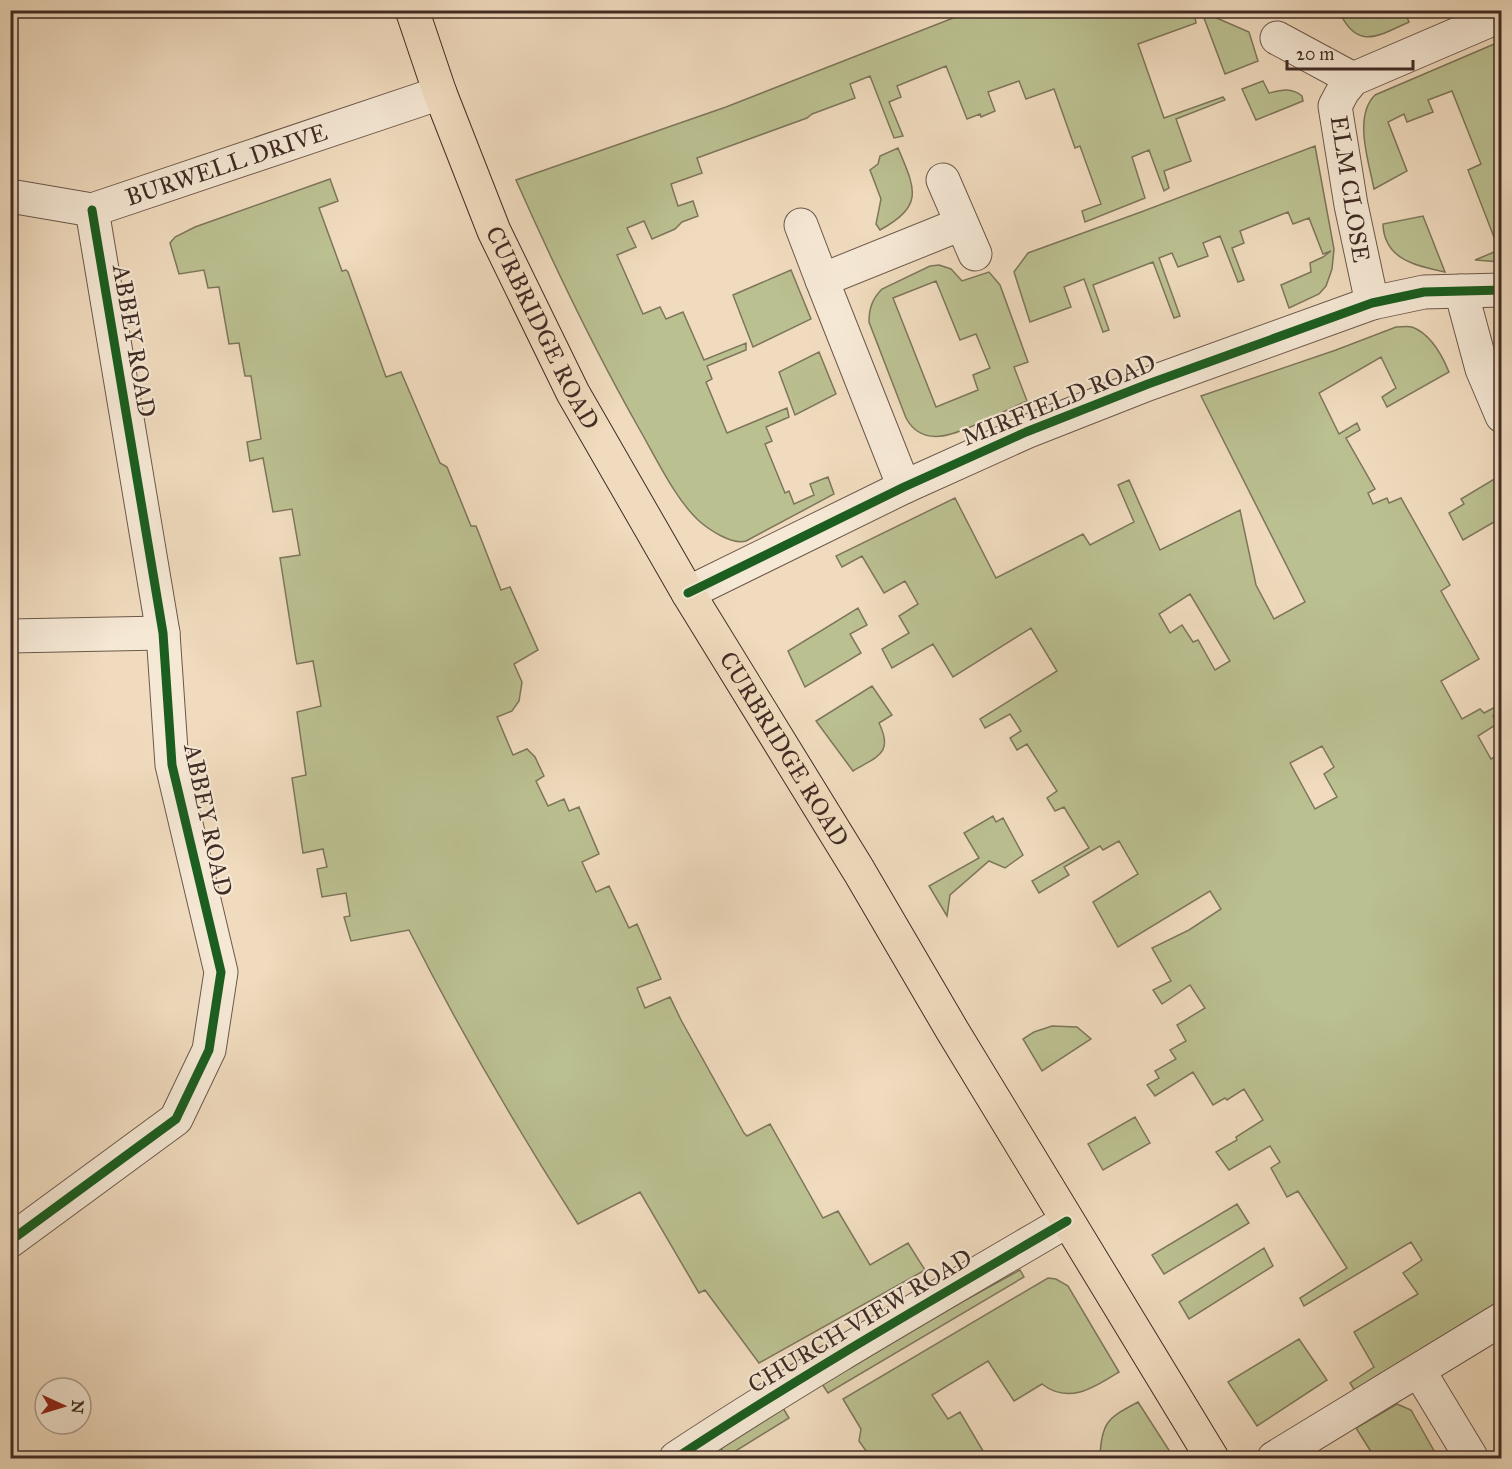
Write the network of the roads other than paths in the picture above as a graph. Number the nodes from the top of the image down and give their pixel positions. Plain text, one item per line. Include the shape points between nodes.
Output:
1 (412, 10) edge
2 (1502, 15) edge
3 (1277, 38) dead end
4 (1353, 79) junction
5 (440, 93) junction
6 (943, 180) dead end
7 (10, 196) edge
8 (92, 210) junction
9 (961, 224) junction
10 (801, 225) dead end
11 (975, 255) dead end
12 (822, 280) junction
13 (1502, 290) edge
14 (1461, 291) junction
15 (1372, 303) junction
16 (1502, 416) edge
17 (904, 487) junction
18 (688, 593) junction
19 (163, 633) junction
20 (10, 636) edge
21 (1067, 1221) junction
22 (10, 1242) edge
23 (1502, 1319) edge
24 (1419, 1371) junction
25 (1471, 1457) dead end
26 (676, 1458) edge
27 (1212, 1458) edge
28 (1274, 1458) edge

1 - 5 main road, CURBRIDGE ROAD
2 - 4 street, ELM CLOSE
3 - 4 street, ELM CLOSE
4 - 15 street, ELM CLOSE via 1335,106
5 - 8 street, BURWELL DRIVE
5 - 18 main road, CURBRIDGE ROAD via 494,231 573,393
6 - 9 street
7 - 8 street, BURWELL DRIVE
8 - 19 street, ABBEY ROAD
9 - 11 street
9 - 12 street
10 - 12 street
12 - 17 street
13 - 14 street, MIRFIELD ROAD
14 - 15 street, MIRFIELD ROAD via 1424,292
14 - 16 street via 1482,369
15 - 17 street, MIRFIELD ROAD via 1046,424
17 - 18 street, MIRFIELD ROAD
18 - 21 main road, CURBRIDGE ROAD
19 - 20 street
19 - 22 street, ABBEY ROAD via 172,765 221,972 209,1050 176,1119
21 - 26 street, CHURCH VIEW ROAD via 787,1387
21 - 27 main road, CURBRIDGE ROAD
23 - 24 street
24 - 25 street
24 - 28 street

